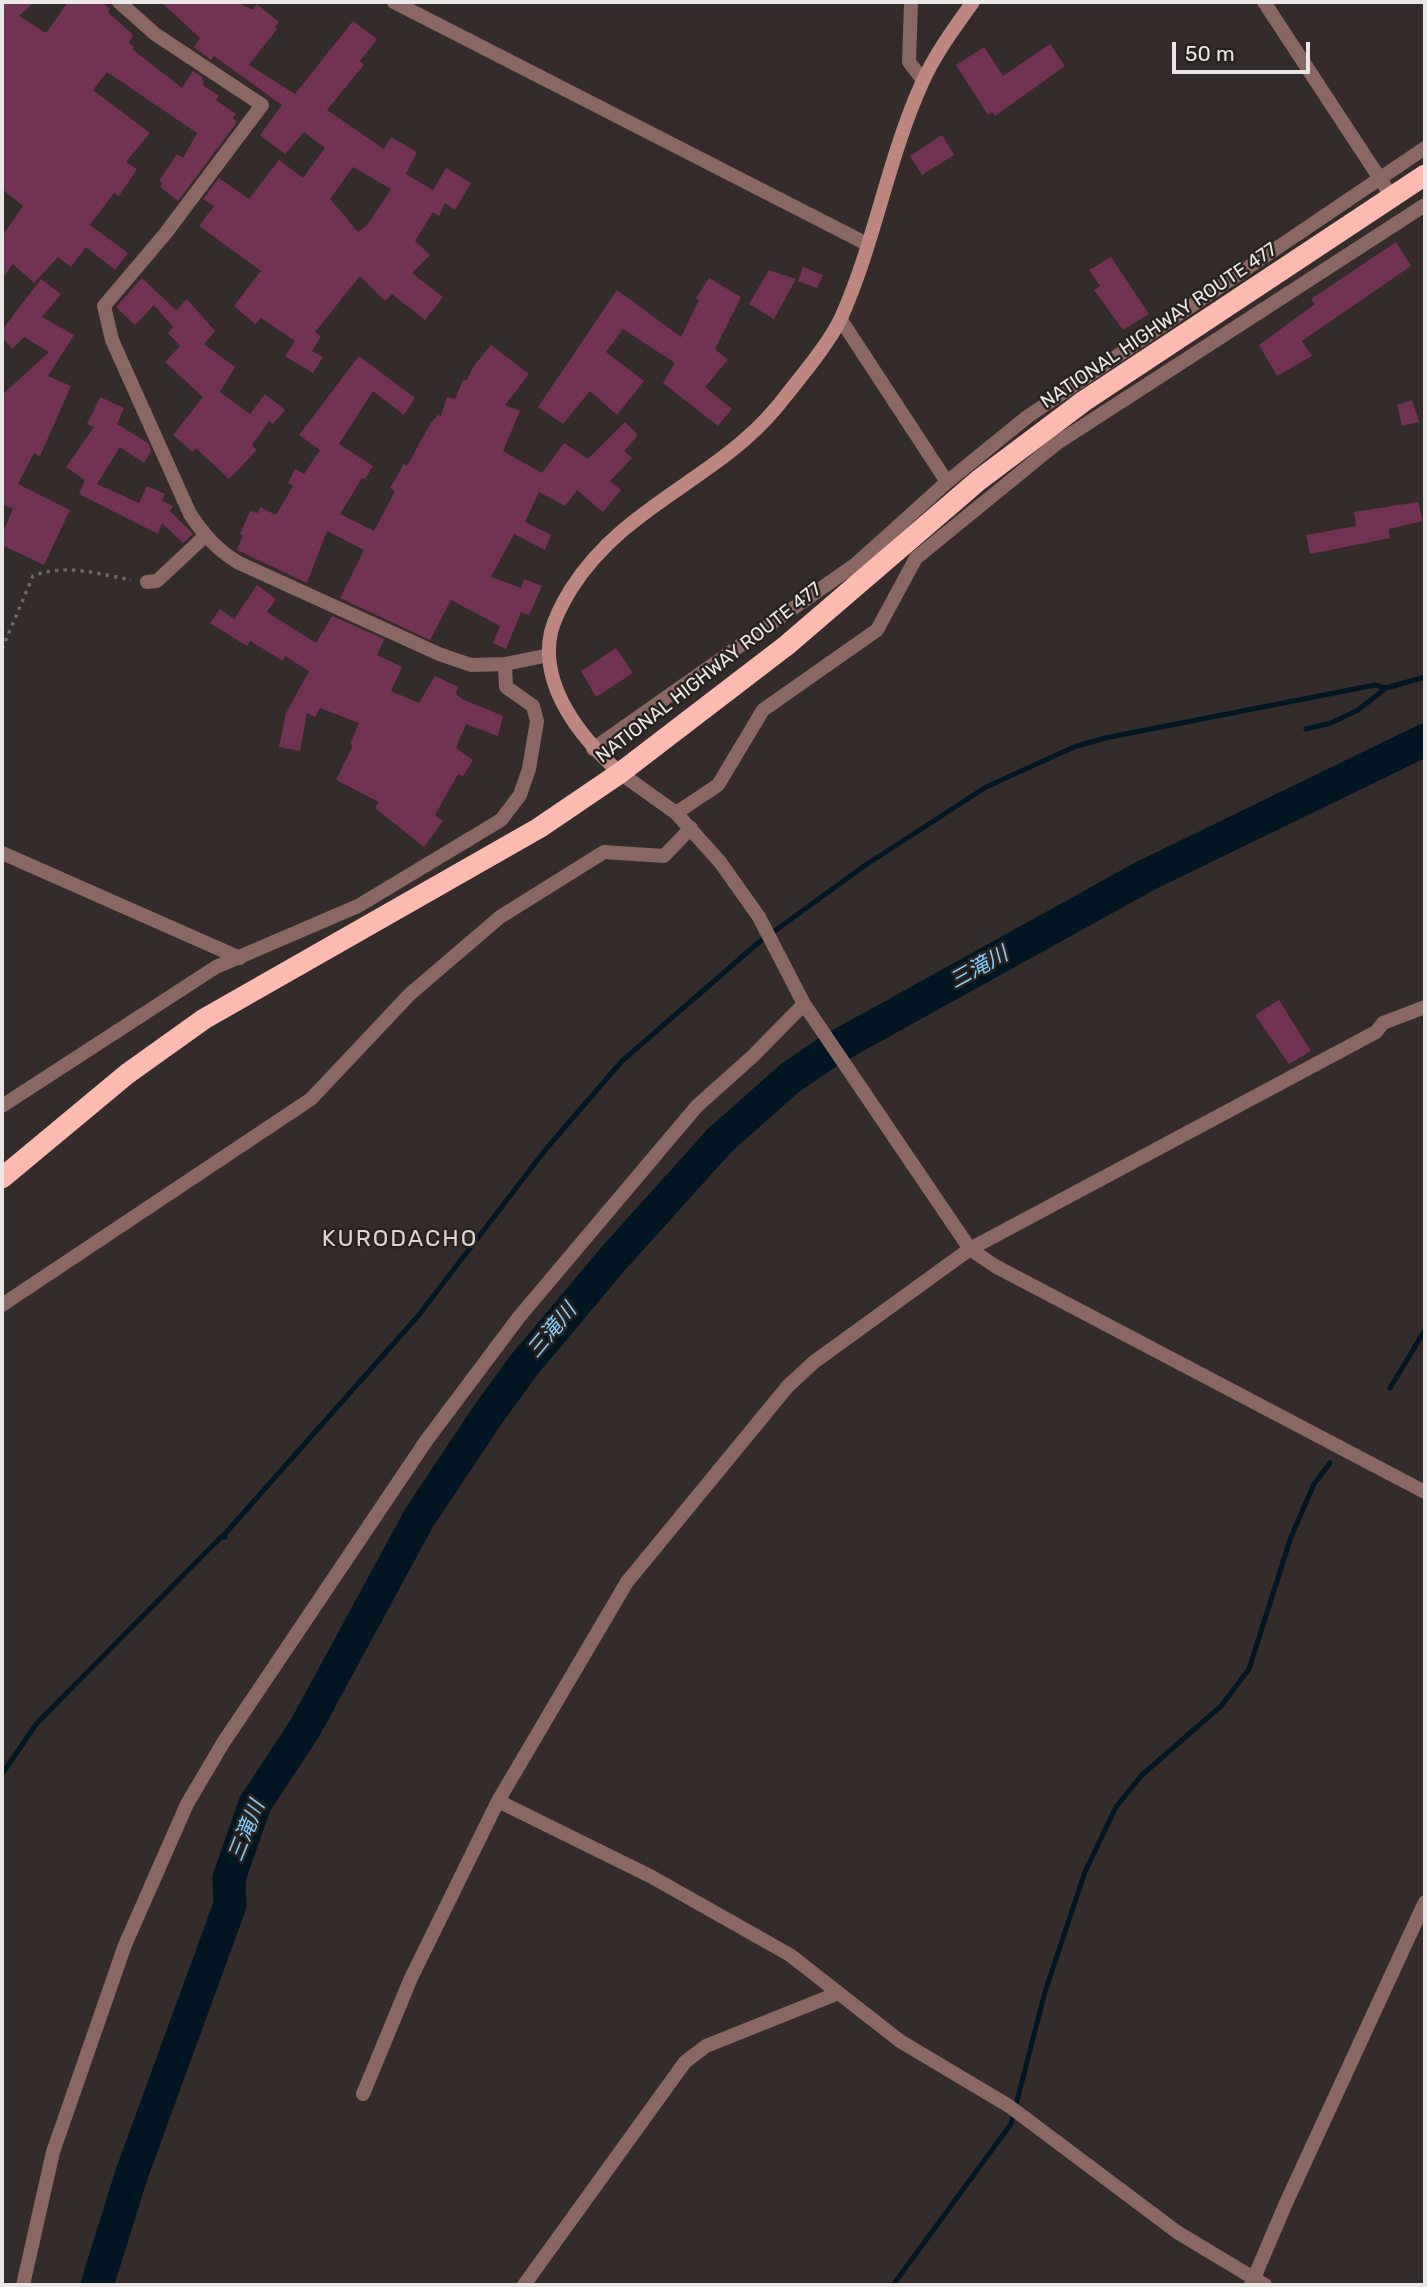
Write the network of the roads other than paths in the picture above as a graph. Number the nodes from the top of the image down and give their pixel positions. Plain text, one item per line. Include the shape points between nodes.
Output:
1 (119, 2) edge
2 (394, 2) edge
3 (911, 2) edge
4 (973, 2) edge
5 (1264, 2) edge
6 (923, 80) junction
7 (1425, 148) edge
8 (1425, 175) edge
9 (1380, 177) junction
10 (1392, 197) junction
11 (1425, 205) edge
12 (867, 244) junction
13 (841, 320) junction
14 (947, 482) junction
15 (205, 536) junction
16 (147, 582) road end
17 (549, 655) junction
18 (505, 664) junction
19 (593, 749) junction
20 (620, 773) junction
21 (676, 813) junction
22 (691, 828) junction
23 (2, 853) edge
24 (240, 958) junction
25 (806, 1006) junction
26 (1425, 1007) edge
27 (2, 1106) edge
28 (2, 1178) edge
29 (970, 1249) junction
30 (2, 1305) edge
31 (1425, 1492) edge
32 (498, 1801) junction
33 (1425, 1902) edge
34 (836, 1994) junction
35 (363, 2094) dead end
36 (1257, 2283) edge
37 (23, 2285) edge
38 (524, 2285) edge

1 - 15 street via 155,34 262,105 104,306 112,341 190,514
2 - 12 street
3 - 6 street via 909,62
4 - 6 street
5 - 9 street
6 - 12 street
7 - 9 street
8 - 10 highway, NATIONAL HIGHWAY ROUTE 477
9 - 10 street
9 - 14 street via 1027,417
10 - 20 highway, NATIONAL HIGHWAY ROUTE 477 via 1084,401 979,480 787,645
11 - 21 street via 1057,443 916,558 877,630 763,710 718,785
12 - 13 street
13 - 14 street
13 - 17 street via 774,410 736,446 607,542 585,567 562,604
14 - 19 street via 856,564
15 - 16 street via 157,581
15 - 18 street via 239,563 439,654 471,665
17 - 18 street
17 - 19 street via 564,706
18 - 24 street via 506,687 533,706 537,721 520,795 501,820 358,906
19 - 20 street
20 - 21 street
20 - 28 highway, NATIONAL HIGHWAY ROUTE 477 via 539,828 204,1018
21 - 22 street
22 - 25 street via 759,916
22 - 30 street via 664,856 604,852 500,917 410,993 312,1099
23 - 24 street
24 - 27 street via 216,967
25 - 29 street
25 - 37 street via 697,1106 519,1317 426,1441 223,1743 187,1804 116,1969 53,2152
26 - 29 street via 1383,1023 1376,1032
29 - 31 street
29 - 32 street via 814,1362 788,1386 626,1582
32 - 34 street via 652,1877 781,1950
32 - 35 street via 411,1978
33 - 36 street via 1286,2203
34 - 36 street via 900,2041 1009,2106 1177,2232
34 - 38 street via 706,2046 685,2062

